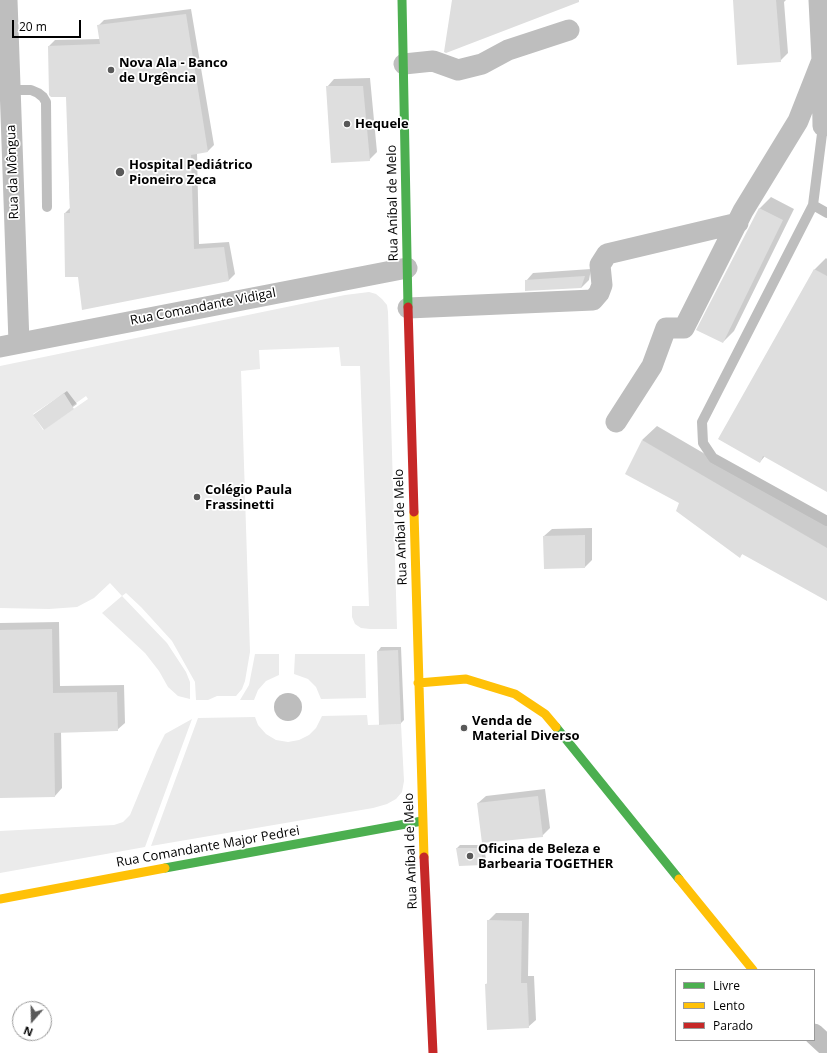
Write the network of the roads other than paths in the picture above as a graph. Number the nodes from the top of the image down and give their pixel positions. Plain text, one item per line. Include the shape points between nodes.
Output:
1 (8, 0) edge
2 (402, 0) edge
3 (822, 10) edge
4 (569, 30) dead end
5 (822, 60) junction
6 (404, 64) junction
7 (5, 90) edge
8 (823, 126) joint
9 (813, 205) junction
10 (47, 207) dead end
11 (827, 213) edge
12 (738, 223) junction
13 (407, 268) junction
14 (408, 308) junction
15 (10, 345) edge
16 (616, 422) dead end
17 (827, 521) edge
18 (418, 683) junction
19 (422, 821) junction
20 (0, 899) edge
21 (752, 969) edge
22 (815, 1035) edge
23 (827, 1046) edge
24 (433, 1053) edge

1 - 7 street, Rua da Môngua
2 - 6 street, Rua Aníbal de Melo
3 - 5 street
4 - 6 street via 508,50 482,64 458,70 432,62
5 - 8 street
5 - 12 street via 798,121
6 - 13 street, Rua Aníbal de Melo
7 - 10 lane via 31,90 38,93 46,102
7 - 15 street, Rua da Môngua
8 - 9 lane
9 - 11 lane
9 - 17 lane via 702,422 703,443 713,458
12 - 14 street via 607,254 600,265 602,285 593,300
12 - 16 street via 684,328 666,328 652,366
13 - 14 street, Rua Aníbal de Melo
13 - 15 street, Rua Comandante Vidigal
14 - 18 street, Rua Aníbal de Melo
18 - 19 street, Rua Aníbal de Melo
18 - 21 street via 466,679 515,694 545,714
19 - 20 street, Rua Comandante Major Pedrei
19 - 24 street, Rua Aníbal de Melo
22 - 23 street

